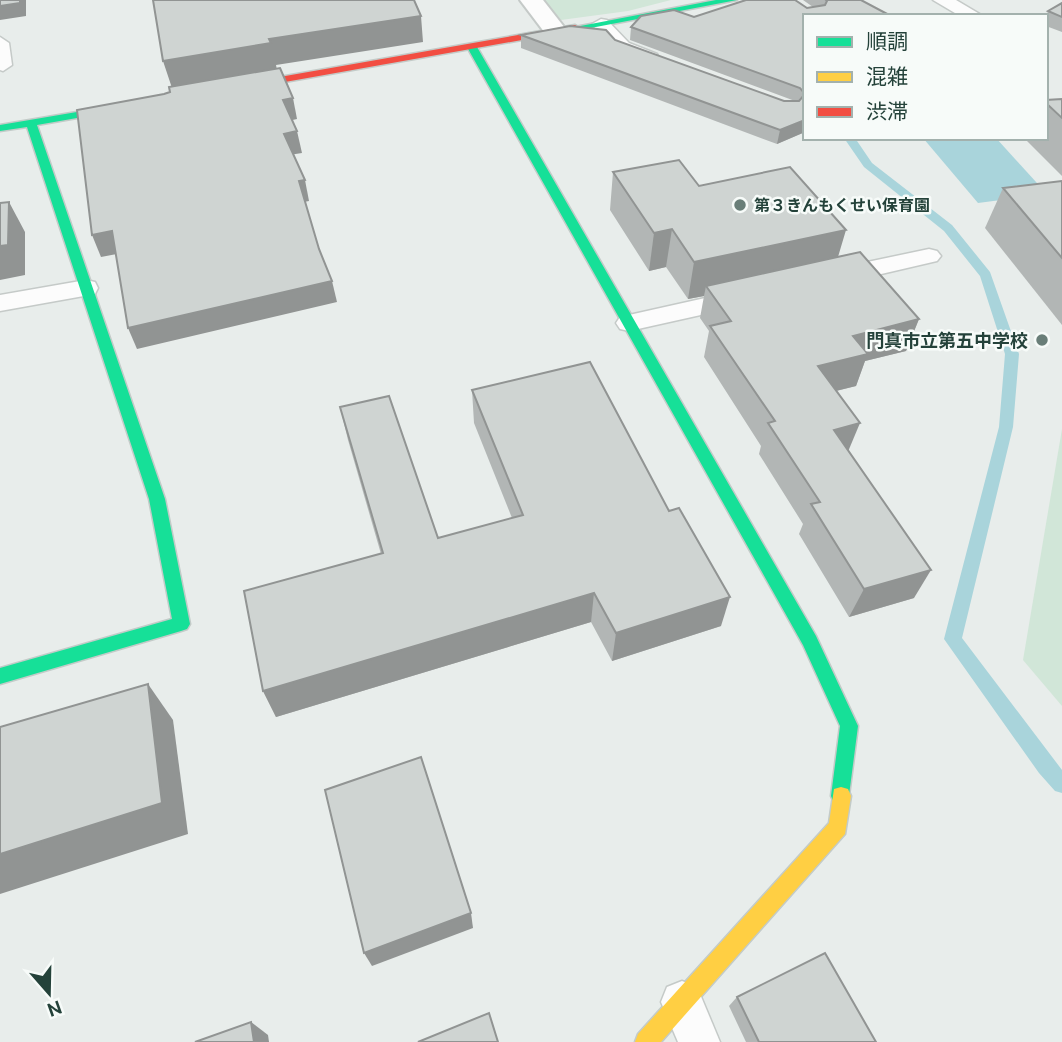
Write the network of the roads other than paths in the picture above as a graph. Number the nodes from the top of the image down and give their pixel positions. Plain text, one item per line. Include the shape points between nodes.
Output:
1 (531, 0) edge
2 (732, 0) edge
3 (942, 0) edge
4 (970, 14) edge
5 (601, 24) junction
6 (556, 32) junction
7 (0, 43) edge
8 (472, 47) junction
9 (4, 65) dead end
10 (673, 66) edge
11 (218, 91) edge
12 (151, 102) edge
13 (31, 123) junction
14 (0, 128) edge
15 (929, 256) dead end
16 (806, 283) edge
17 (86, 288) junction
18 (765, 292) edge
19 (0, 303) edge
20 (629, 323) junction
21 (0, 676) edge
22 (682, 1002) junction
23 (646, 1042) edge
24 (699, 1042) edge

1 - 6 street
2 - 5 street
3 - 4 lane
5 - 6 street
5 - 10 lane via 622,47
6 - 8 street
7 - 9 lane
8 - 11 street
8 - 20 street
12 - 13 street
13 - 14 street
13 - 17 street
15 - 16 lane
17 - 19 lane
17 - 21 street via 158,499 181,624
18 - 20 lane
20 - 22 street via 810,641 849,726 838,827
22 - 23 street
22 - 24 lane

